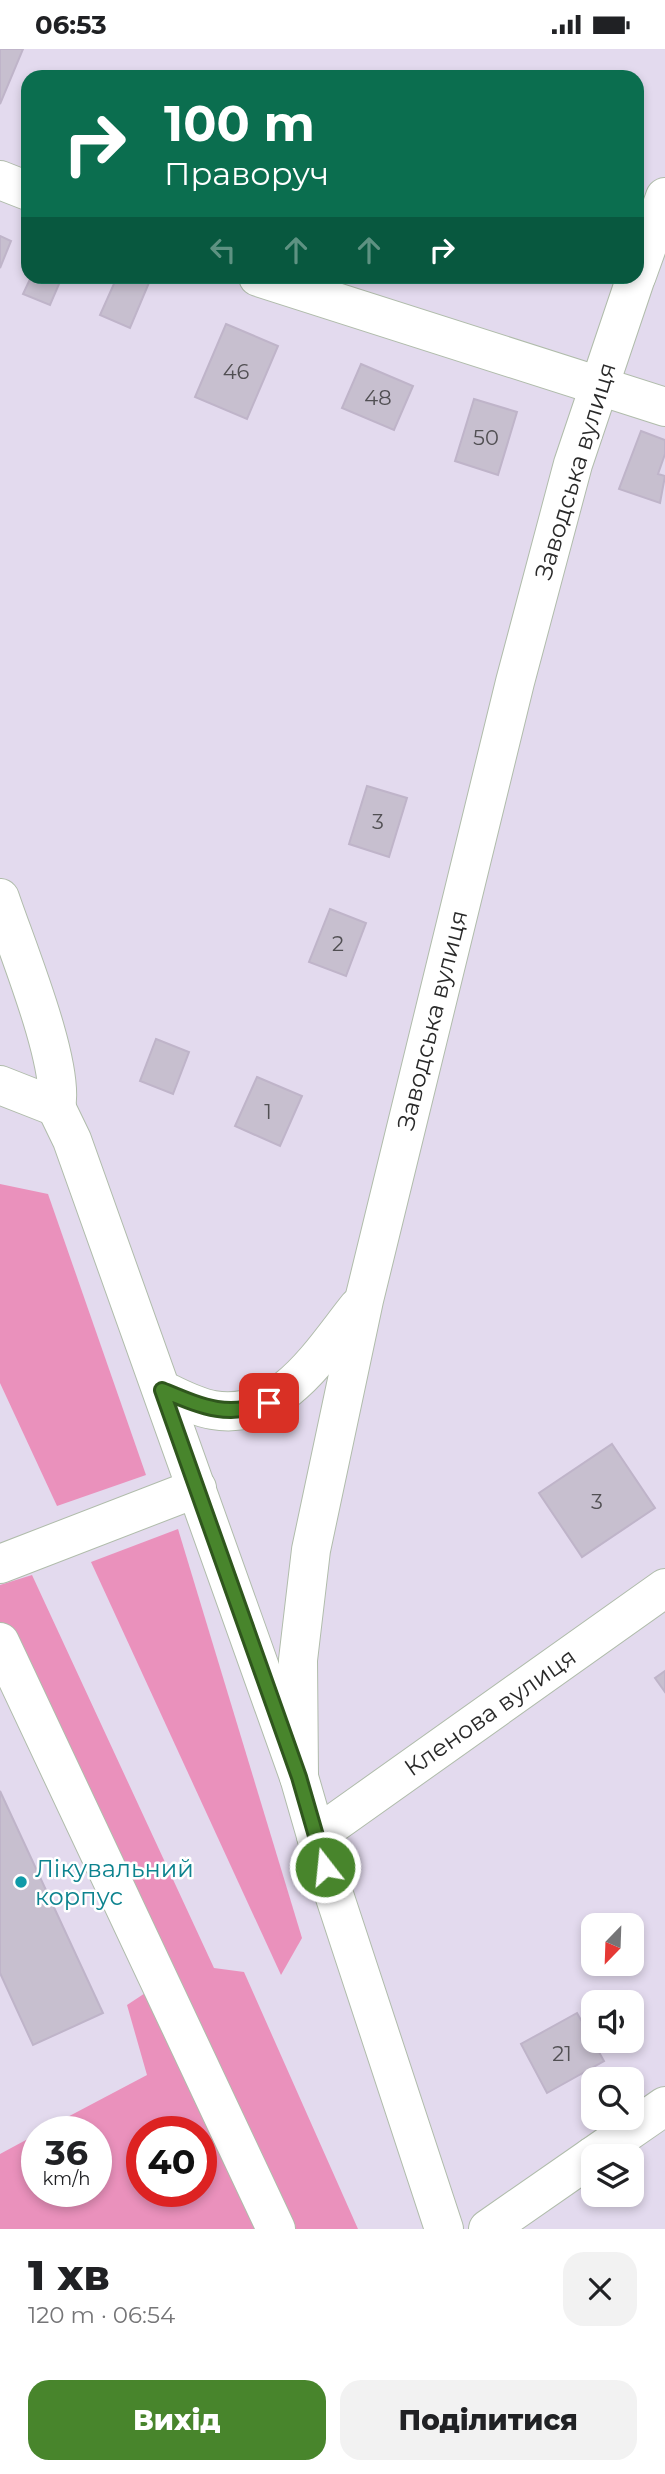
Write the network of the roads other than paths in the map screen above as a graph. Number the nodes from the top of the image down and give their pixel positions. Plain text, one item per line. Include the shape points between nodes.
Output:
1 (0, 180) edge
2 (21, 188) edge
3 (665, 197) edge
4 (644, 256) edge
5 (280, 284) edge
6 (634, 284) edge
7 (599, 386) junction
8 (665, 407) edge
9 (0, 898) edge
10 (0, 1085) edge
11 (57, 1107) junction
12 (364, 1300) junction
13 (162, 1390) junction
14 (197, 1488) junction
15 (0, 1564) edge
16 (665, 1588) edge
17 (0, 1642) edge
18 (299, 1777) junction
19 (316, 1836) junction
20 (665, 2106) edge
21 (610, 2144) edge
22 (581, 2164) edge
23 (276, 2229) edge
24 (444, 2229) edge
25 (488, 2229) edge

1 - 2 street
3 - 4 street, Заводська вулиця
5 - 7 street
6 - 7 street, Заводська вулиця
7 - 8 street
7 - 12 street, Заводська вулиця via 573,464 515,682
9 - 11 street via 47,1038
10 - 11 street
11 - 13 street
12 - 13 street via 317,1359 269,1403 245,1411 219,1411
12 - 18 street, Заводська вулиця via 311,1550 298,1660
13 - 14 street
14 - 15 street
14 - 18 street
16 - 19 street, Кленова вулиця
17 - 23 street
18 - 19 street
19 - 24 street
20 - 21 street
22 - 25 street

